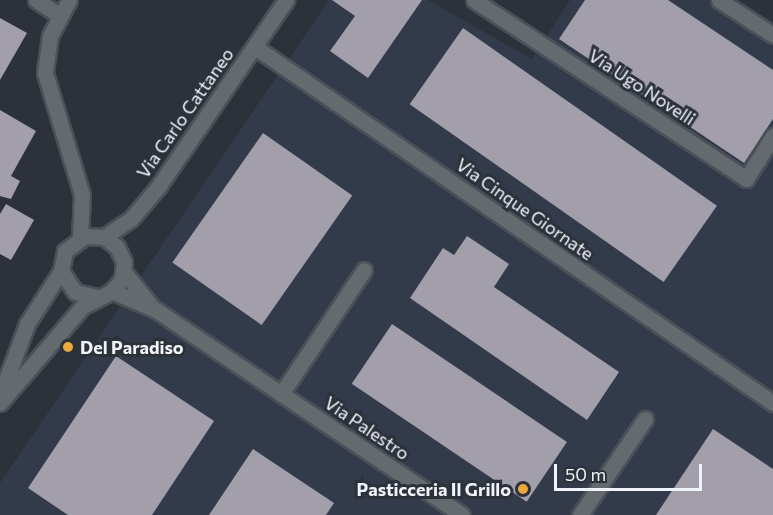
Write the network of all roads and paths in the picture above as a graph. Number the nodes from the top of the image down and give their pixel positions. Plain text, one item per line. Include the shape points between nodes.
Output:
1 (36, 0) edge
2 (69, 0) edge
3 (286, 0) edge
4 (474, 0) edge
5 (719, 0) edge
6 (59, 15) junction
7 (773, 35) edge
8 (255, 47) junction
9 (773, 136) edge
10 (104, 237) junction
11 (80, 238) junction
12 (364, 270) dead end
13 (60, 271) junction
14 (124, 272) junction
15 (112, 291) junction
16 (97, 297) junction
17 (154, 309) junction
18 (280, 394) junction
19 (0, 396) edge
20 (0, 403) edge
21 (773, 403) edge
22 (645, 419) dead end
23 (462, 515) edge
24 (580, 515) edge

1 - 6 street
2 - 6 street
3 - 8 street, Via Carlo Cattaneo
4 - 9 street, Via Ugo Novelli via 746,179
5 - 7 street
6 - 11 street via 46,56 46,83 82,195
8 - 10 street, Via Carlo Cattaneo via 158,187 131,219
8 - 21 street, Via Cinque Giornate
10 - 11 street
10 - 14 street via 122,254
11 - 13 street via 65,251
12 - 18 street
13 - 16 street via 75,292
13 - 19 street via 27,324
14 - 15 street
14 - 17 street, Via Palestro
15 - 16 street
15 - 17 street, Via Palestro
16 - 20 street via 74,315
17 - 18 street, Via Palestro
18 - 23 street, Via Palestro
22 - 24 street

